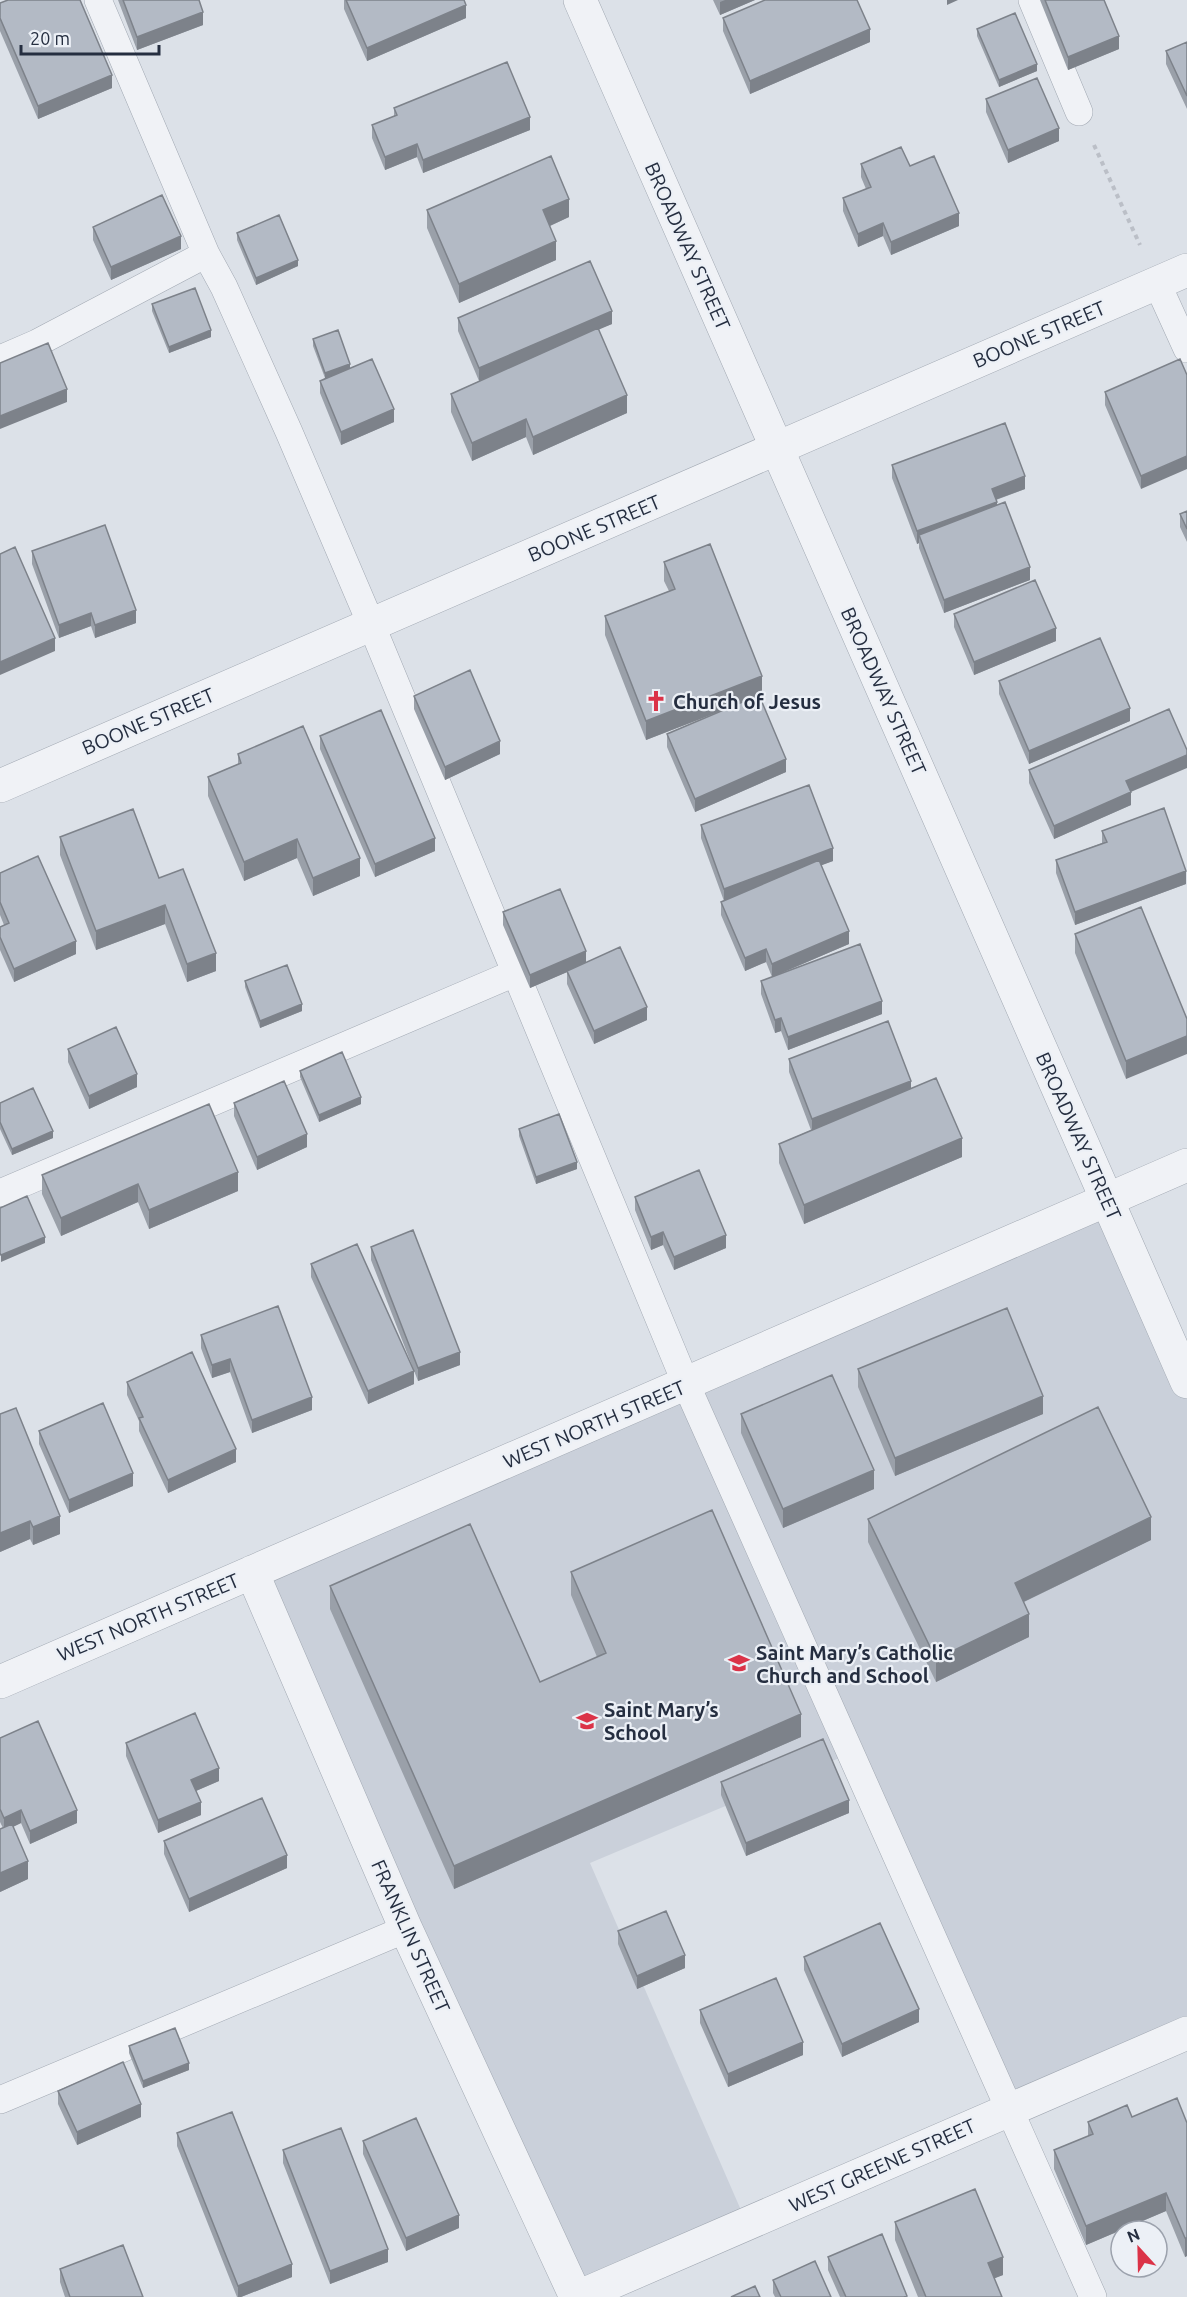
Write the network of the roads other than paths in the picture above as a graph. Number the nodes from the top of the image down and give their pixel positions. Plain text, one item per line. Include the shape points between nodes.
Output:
1 (98, 0) edge
2 (580, 0) edge
3 (1032, 0) edge
4 (1079, 112) road end
5 (206, 255) junction
6 (1187, 270) edge
7 (1157, 283) junction
8 (1187, 350) edge
9 (0, 359) edge
10 (777, 448) junction
11 (371, 624) junction
12 (0, 786) edge
13 (515, 973) junction
14 (1187, 1166) edge
15 (0, 1193) edge
16 (1107, 1200) junction
17 (1187, 1382) edge
18 (686, 1384) junction
19 (252, 1572) junction
20 (0, 1682) edge
21 (406, 1929) junction
22 (1187, 2033) edge
23 (0, 2100) edge
24 (1010, 2109) junction
25 (577, 2297) edge
26 (1093, 2297) edge

1 - 5 lane
2 - 10 street, BROADWAY STREET
3 - 4 lane
5 - 9 lane
5 - 11 lane via 289,432
6 - 7 street, BOONE STREET
7 - 8 lane
7 - 10 street, BOONE STREET
10 - 11 street, BOONE STREET
10 - 16 street, BROADWAY STREET
11 - 12 street, BOONE STREET
11 - 13 lane
13 - 15 lane
13 - 18 lane
14 - 16 street, WEST NORTH STREET
16 - 17 street, BROADWAY STREET
16 - 18 street, WEST NORTH STREET
18 - 19 street, WEST NORTH STREET
18 - 24 lane
19 - 20 street, WEST NORTH STREET
19 - 21 street, FRANKLIN STREET
21 - 23 lane
21 - 25 street, FRANKLIN STREET
22 - 24 street, WEST GREENE STREET
24 - 25 street, WEST GREENE STREET
24 - 26 lane

